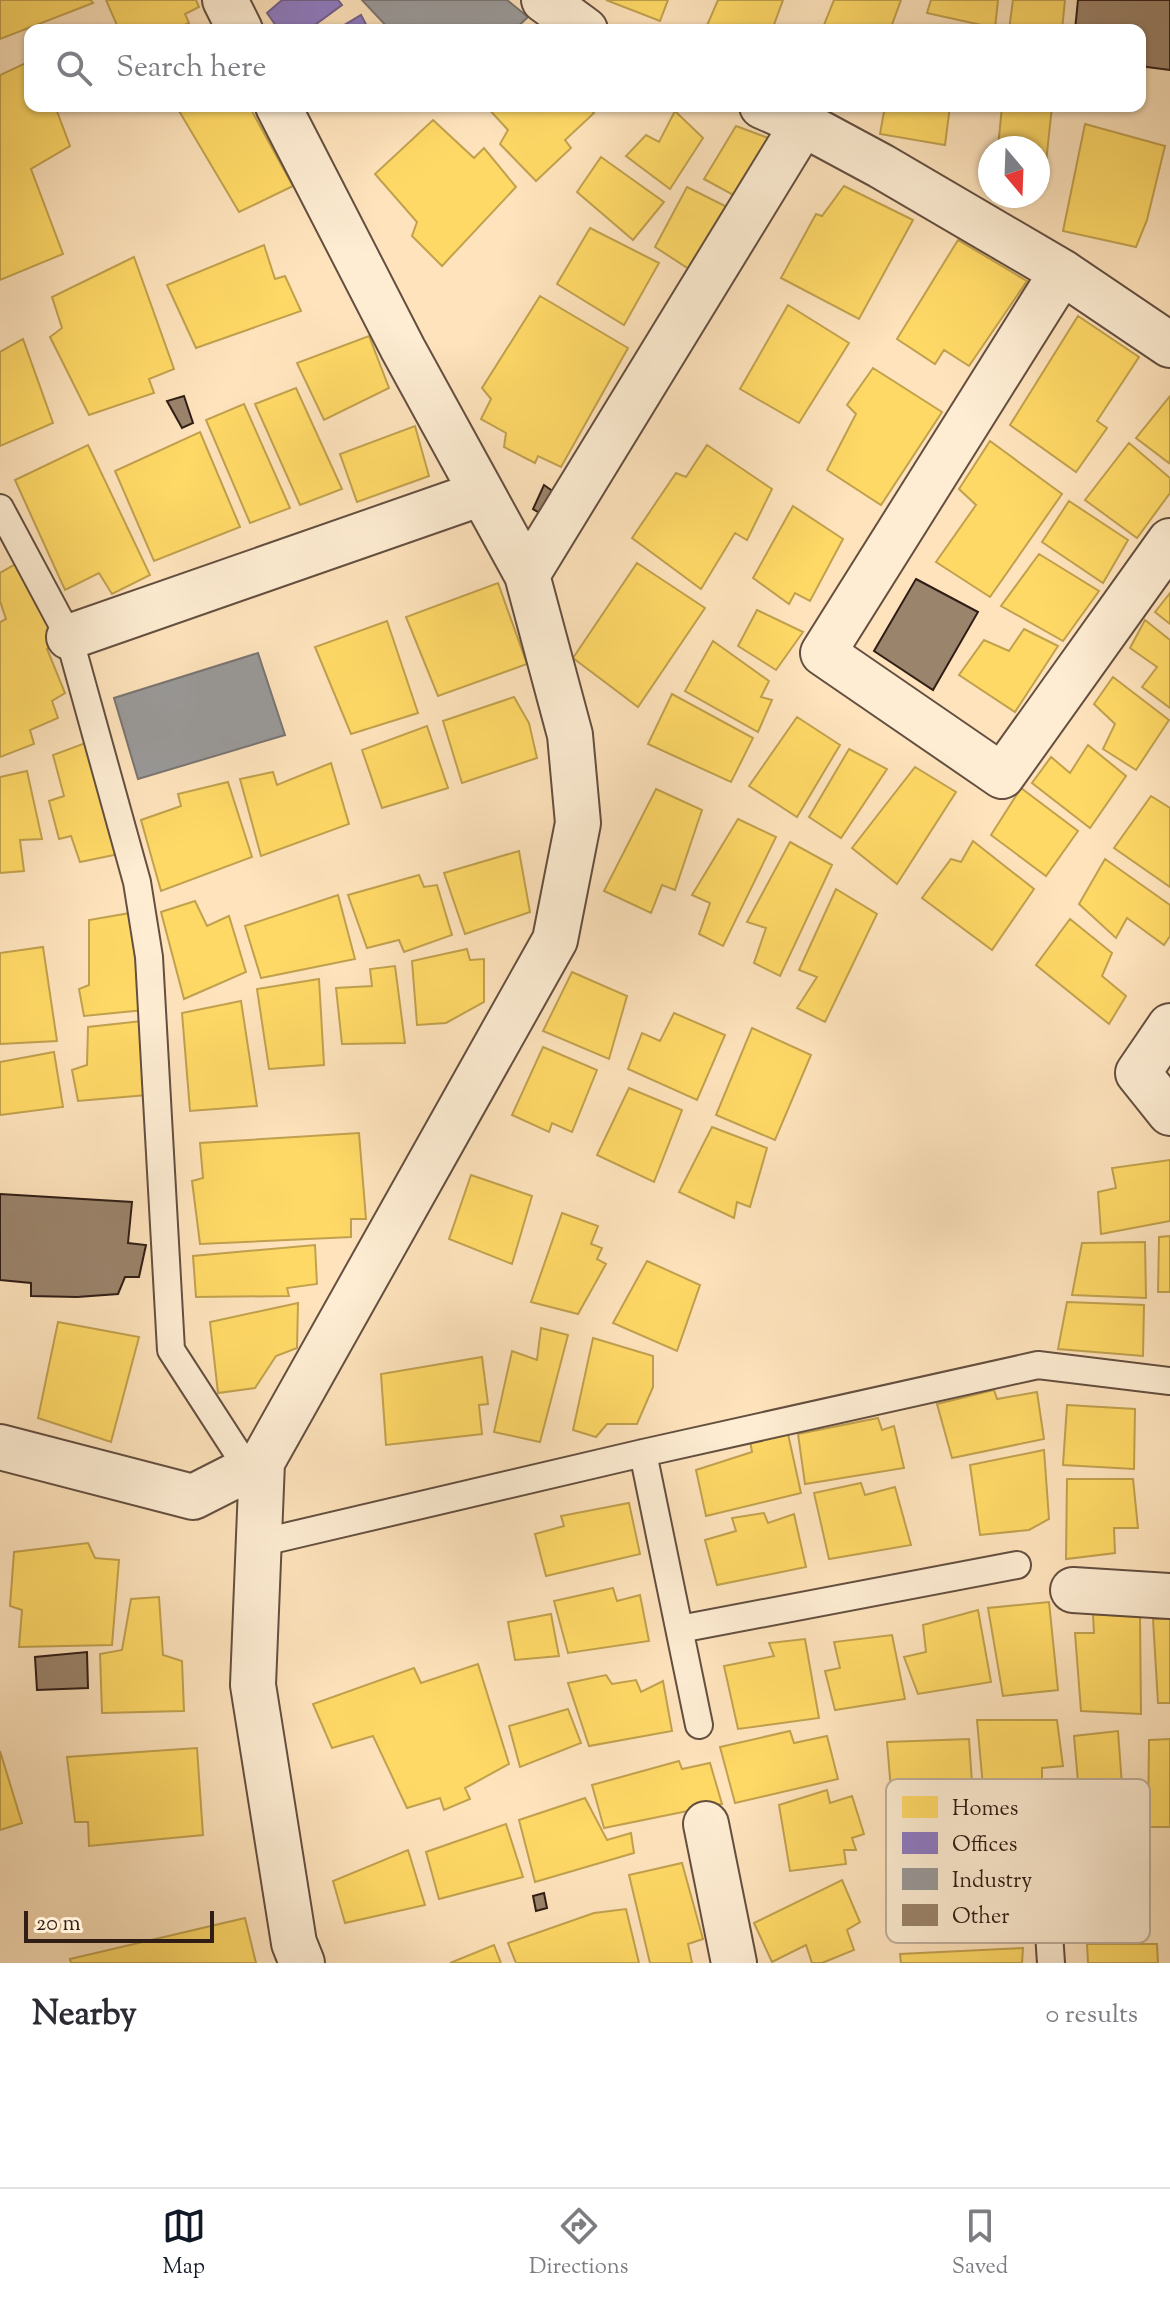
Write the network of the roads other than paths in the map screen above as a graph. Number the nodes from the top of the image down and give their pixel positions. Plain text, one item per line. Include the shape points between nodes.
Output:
1 (225, 0) edge
2 (544, 0) edge
3 (237, 24) edge
4 (577, 24) edge
5 (281, 112) edge
6 (776, 112) edge
7 (803, 124) junction
8 (1062, 272) junction
9 (1170, 345) edge
10 (482, 493) junction
11 (0, 508) edge
12 (1170, 541) edge
13 (527, 575) junction
14 (69, 637) junction
15 (1170, 1026) edge
16 (1170, 1113) edge
17 (1170, 1381) edge
18 (0, 1447) edge
19 (643, 1453) junction
20 (255, 1465) junction
21 (259, 1543) junction
22 (1017, 1565) dead end
23 (1073, 1590) dead end
24 (1170, 1596) edge
25 (680, 1629) junction
26 (699, 1725) dead end
27 (706, 1824) dead end
28 (1050, 1943) edge
29 (302, 1963) edge
30 (734, 1963) edge
31 (1051, 1963) edge

1 - 3 street
2 - 4 street
5 - 10 street
6 - 7 street
7 - 8 street
7 - 13 street
8 - 9 street
8 - 12 street via 823,653 1002,776
10 - 13 street
10 - 14 street
11 - 14 lane
13 - 20 street via 570,735 578,823 555,940
14 - 20 lane via 137,882 149,957 171,1350
15 - 16 street via 1138,1073
17 - 19 lane via 1038,1365
18 - 20 street via 193,1497
19 - 21 lane
19 - 25 lane
20 - 21 street
21 - 29 street via 253,1685 294,1943
22 - 25 lane
23 - 24 street
25 - 26 lane
27 - 30 street
28 - 31 lane

